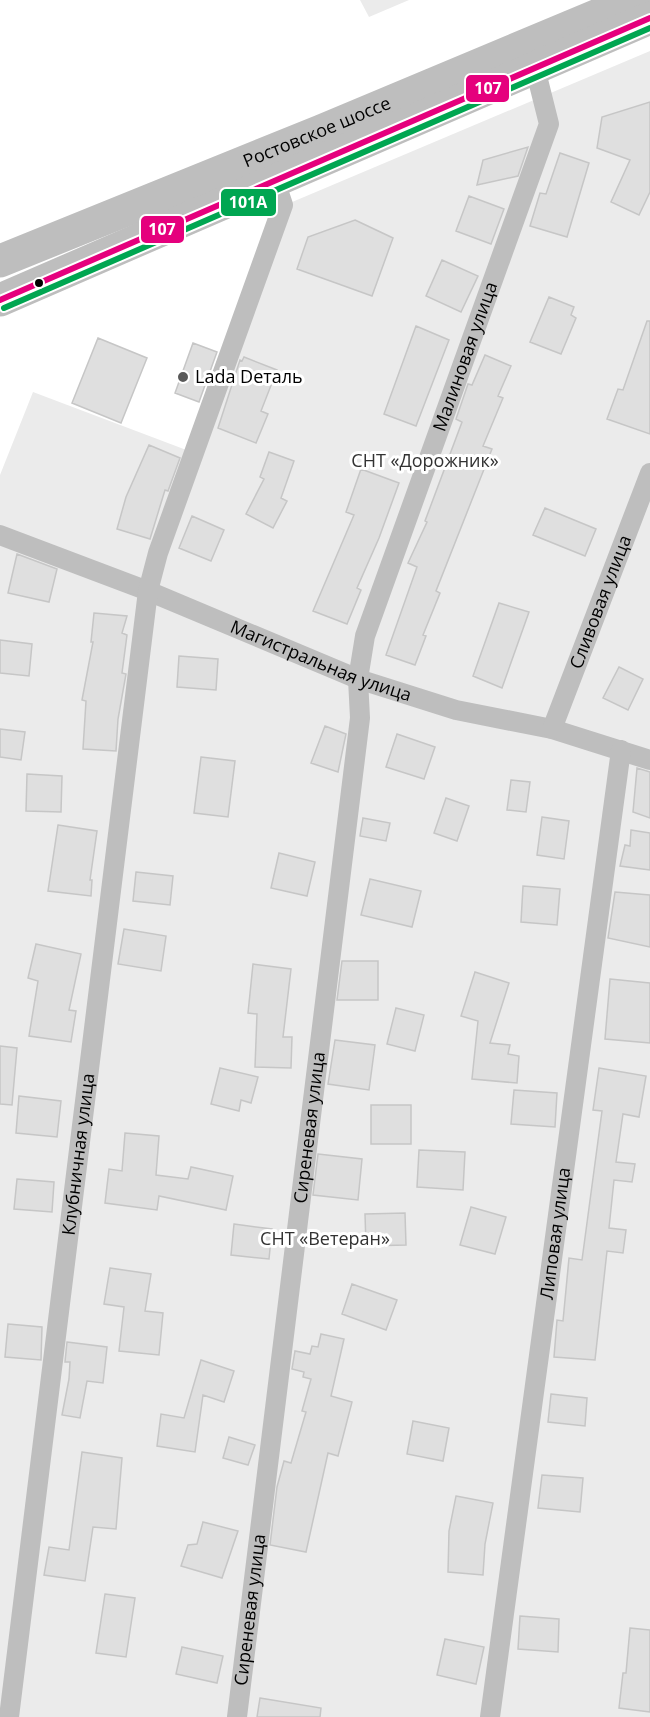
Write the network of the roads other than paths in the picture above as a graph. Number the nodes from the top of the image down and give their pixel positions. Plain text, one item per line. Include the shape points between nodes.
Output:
1 (634, 0) edge
2 (650, 18) edge
3 (535, 68) junction
4 (275, 181) junction
5 (0, 261) edge
6 (0, 300) edge
7 (650, 473) edge
8 (0, 535) edge
9 (148, 591) junction
10 (358, 679) junction
11 (552, 729) junction
12 (621, 750) junction
13 (650, 760) edge
14 (9, 1717) edge
15 (237, 1717) edge
16 (490, 1717) edge

1 - 5 highway, Ростовское шоссе
2 - 3 highway, Ростовское шоссе
3 - 4 highway, Ростовское шоссе
3 - 10 street, Малиновая улица via 549,124 365,636
4 - 6 highway, Ростовское шоссе
4 - 9 street, Клубничная улица via 284,206 158,553
7 - 11 street, Сливовая улица
8 - 9 street, Магистральная улица
9 - 10 street, Магистральная улица
9 - 14 street, Клубничная улица
10 - 11 street, Магистральная улица via 456,710
10 - 15 street, Сиреневая улица via 358,730
11 - 12 street, Магистральная улица
12 - 13 street, Магистральная улица
12 - 16 street, Липовая улица

